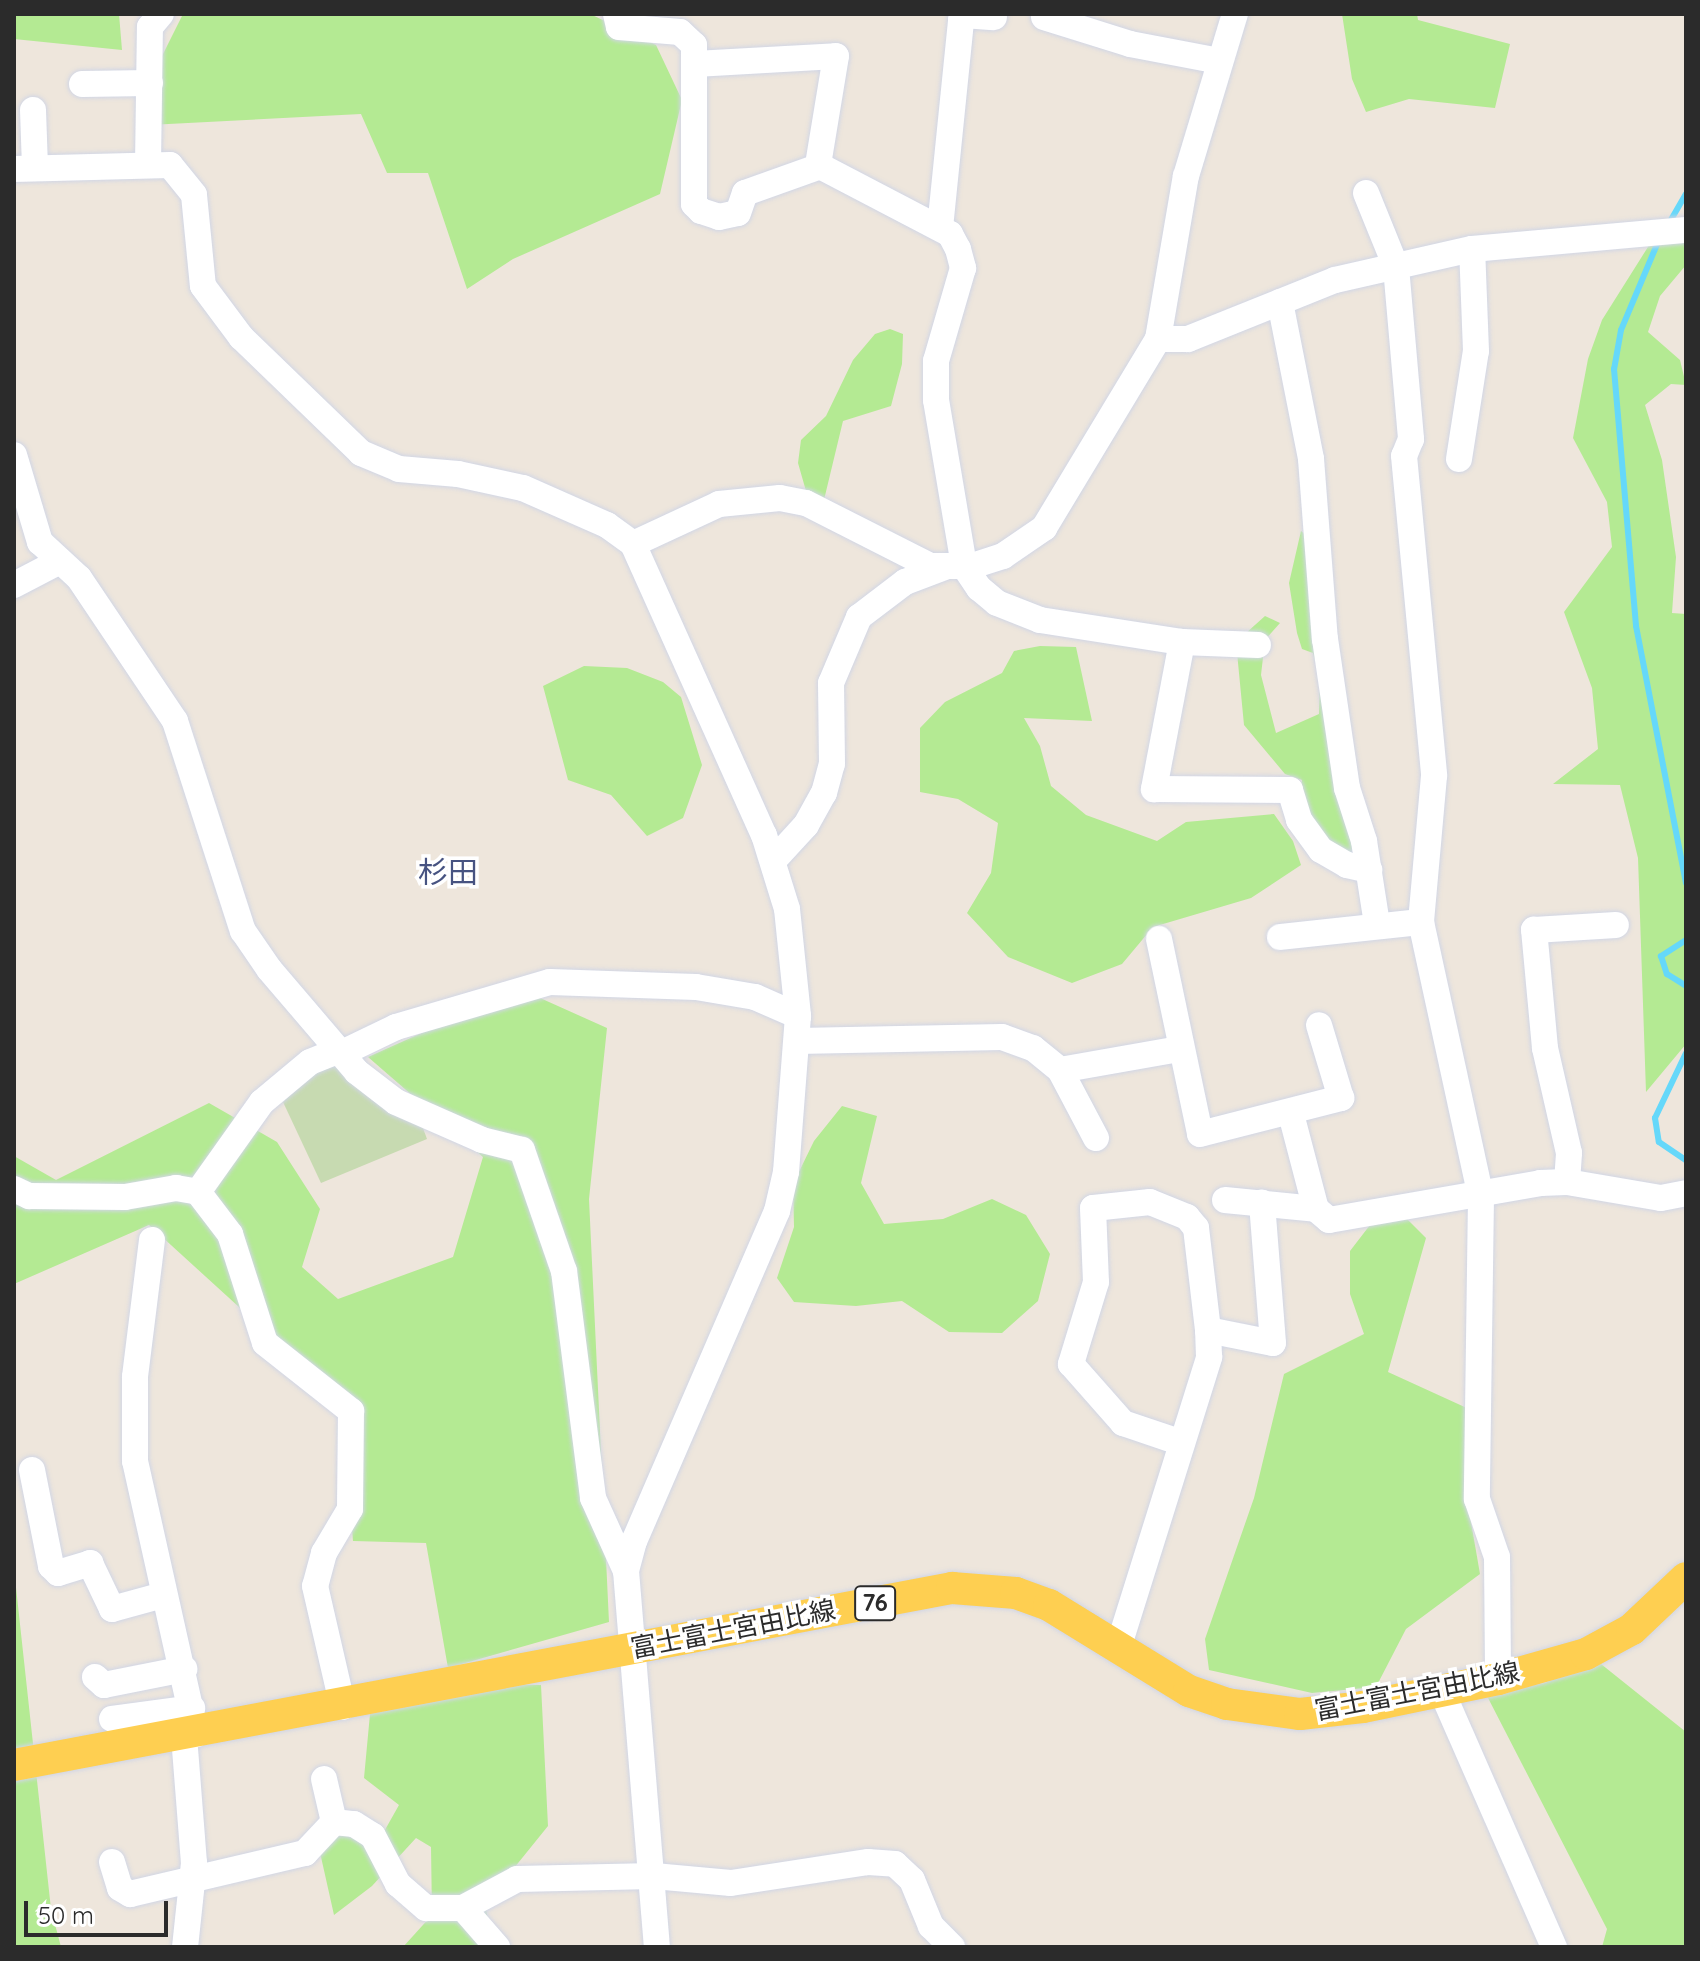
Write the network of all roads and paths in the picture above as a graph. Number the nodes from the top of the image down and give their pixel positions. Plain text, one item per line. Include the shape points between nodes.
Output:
1 (161, 14) edge
2 (616, 14) edge
3 (1235, 14) edge
4 (994, 17) dead end
5 (1044, 17) dead end
6 (1219, 61) junction
7 (695, 64) junction
8 (150, 83) junction
9 (82, 84) dead end
10 (33, 110) dead end
11 (148, 165) junction
12 (821, 166) junction
13 (25, 168) edge
14 (1366, 193) dead end
15 (940, 228) junction
16 (1686, 230) edge
17 (1472, 249) junction
18 (1396, 267) junction
19 (1280, 302) junction
20 (1158, 339) junction
21 (14, 455) edge
22 (1459, 459) dead end
23 (633, 544) junction
24 (60, 561) junction
25 (956, 566) junction
26 (14, 585) edge
27 (1182, 642) junction
28 (1258, 645) dead end
29 (773, 861) junction
30 (1369, 870) junction
31 (1421, 922) junction
32 (1377, 924) junction
33 (1616, 925) dead end
34 (1280, 937) dead end
35 (1159, 939) dead end
36 (1319, 1025) dead end
37 (797, 1028) junction
38 (1179, 1049) junction
39 (340, 1051) junction
40 (1060, 1070) junction
41 (1291, 1114) junction
42 (1096, 1138) dead end
43 (1567, 1182) junction
44 (14, 1189) edge
45 (198, 1192) junction
46 (1686, 1193) edge
47 (1481, 1197) junction
48 (1225, 1200) dead end
49 (1262, 1202) junction
50 (1316, 1209) junction
51 (152, 1240) dead end
52 (1208, 1330) junction
53 (1182, 1443) junction
54 (32, 1470) dead end
55 (626, 1571) junction
56 (1686, 1578) edge
57 (163, 1595) junction
58 (1119, 1645) junction
59 (632, 1648) junction
60 (184, 1669) junction
61 (95, 1677) dead end
62 (1498, 1679) junction
63 (1442, 1692) junction
64 (343, 1707) junction
65 (112, 1719) dead end
66 (191, 1726) junction
67 (14, 1765) edge
68 (324, 1779) dead end
69 (334, 1822) junction
70 (112, 1862) dead end
71 (654, 1876) junction
72 (193, 1881) junction
73 (463, 1908) junction
74 (185, 1947) edge
75 (497, 1947) edge
76 (657, 1947) edge
77 (952, 1947) edge
78 (1554, 1947) edge

1 - 8 street via 150,27
2 - 7 street via 619,27 680,32 694,45
3 - 6 street
4 - 15 street via 963,15 961,20
5 - 6 street via 1130,44
6 - 20 street via 1186,176
7 - 12 street via 836,56
7 - 12 street via 694,204 701,211 719,217 738,213 745,193
8 - 9 street
8 - 11 street
10 - 13 street
11 - 13 street
11 - 23 street via 170,165 194,195 203,286 241,337 361,453 399,469 469,475 523,488 607,525
12 - 15 street
14 - 18 street
15 - 25 street via 950,234 963,268 936,361
16 - 17 street
17 - 18 street
17 - 22 street via 1476,351
18 - 19 street via 1335,280
18 - 31 street via 1411,439 1404,456 1434,776
19 - 20 street via 1188,339
19 - 30 street via 1311,459 1325,639 1347,788
20 - 25 street via 1044,528 1003,556
21 - 24 street via 40,542
23 - 25 street via 719,504 780,498 806,503 905,556
23 - 29 street
24 - 26 street
24 - 39 street via 79,578 175,721 249,942
25 - 27 street via 997,603 1040,620
25 - 29 street via 905,582 859,617 831,683 832,764 824,793 806,825
27 - 28 street
27 - 30 street via 1154,789 1290,790 1299,820 1321,850
29 - 37 street via 787,909
30 - 32 street
31 - 32 street
31 - 47 street
32 - 34 street
33 - 43 street via 1534,930 1545,1048 1569,1153
35 - 38 street
36 - 41 street via 1341,1098
37 - 39 street via 755,997 696,987 550,982 396,1027
37 - 40 street via 1002,1037 1033,1048
37 - 55 street via 793,1127 777,1211 634,1541
38 - 40 street
38 - 41 street via 1200,1134
39 - 45 street via 310,1062 262,1102
39 - 55 street via 357,1072 396,1102 482,1140 522,1150 564,1271 593,1498
40 - 42 street
41 - 50 street
43 - 46 street via 1661,1198
43 - 47 street
44 - 45 street via 29,1196 125,1197 176,1188
45 - 64 street via 230,1234 265,1343 351,1411 350,1509 324,1553 315,1586
47 - 50 street via 1329,1220
47 - 62 street via 1477,1499 1497,1557
48 - 49 street
49 - 50 street
49 - 52 street via 1273,1343
51 - 57 street via 132,1423
52 - 53 street via 1209,1357
52 - 53 street via 1196,1228 1187,1217 1150,1202 1093,1208 1096,1282 1071,1364 1123,1423
53 - 58 street
54 - 57 street via 51,1566 58,1573 90,1563 112,1609
55 - 59 street
56 - 62 main road, 富士富士宮由比線 / 76 via 1632,1629 1586,1654
57 - 60 street
58 - 59 main road, 富士富士宮由比線 / 76 via 1049,1605 980,1588 952,1588
58 - 63 main road, 富士富士宮由比線 / 76 via 1189,1691 1273,1711 1363,1707
59 - 64 main road, 富士富士宮由比線 / 76
59 - 71 street
60 - 61 street via 104,1685
60 - 66 street
62 - 63 main road, 富士富士宮由比線 / 76
63 - 78 street
64 - 66 main road, 富士富士宮由比線 / 76
65 - 66 street
66 - 67 main road, 富士富士宮由比線 / 76
66 - 72 street
68 - 69 street
69 - 72 street via 305,1853
69 - 73 street via 354,1824 373,1836 398,1884 426,1908
70 - 72 street via 120,1888 130,1894
71 - 73 street via 517,1879
71 - 76 street
71 - 77 street via 731,1883 868,1862 895,1864 912,1880 931,1926
72 - 74 street
73 - 75 street

